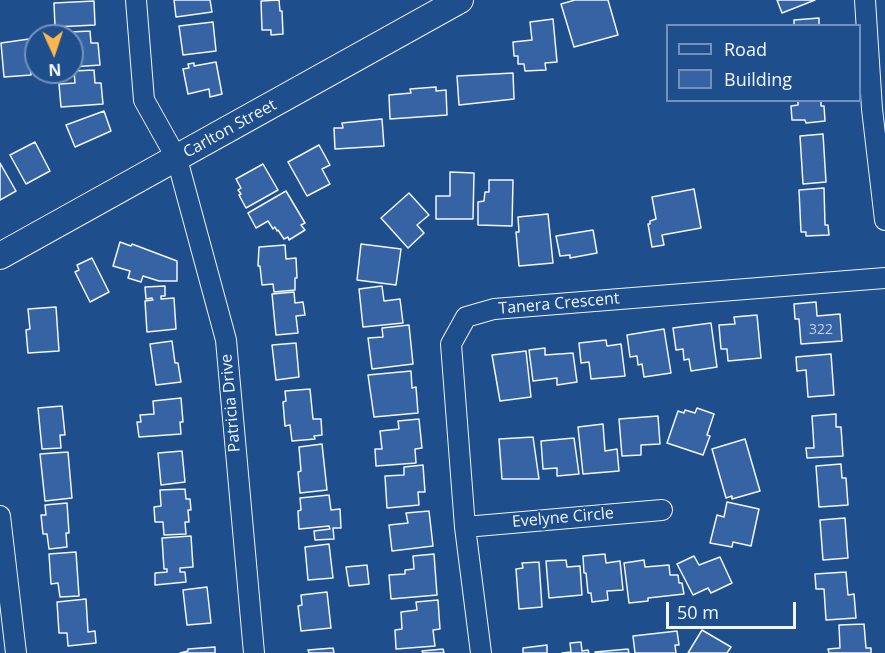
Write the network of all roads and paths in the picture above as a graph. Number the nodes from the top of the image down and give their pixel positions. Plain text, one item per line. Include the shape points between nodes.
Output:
1 (136, 0) edge
2 (460, 0) edge
3 (865, 0) edge
4 (177, 159) junction
5 (885, 220) edge
6 (0, 256) edge
7 (885, 278) edge
8 (662, 510) dead end
9 (0, 516) edge
10 (465, 527) junction
11 (16, 653) edge
12 (254, 653) edge
13 (481, 653) edge

1 - 4 street, Patricia Drive via 144,100
2 - 4 main road, Carlton Street
3 - 5 street
4 - 6 main road, Carlton Street
4 - 12 street, Patricia Drive via 226,340
7 - 10 street, Tanera Crescent via 495,309 466,317 451,344
8 - 10 street, Evelyne Circle
9 - 11 street
10 - 13 street, Tanera Crescent

